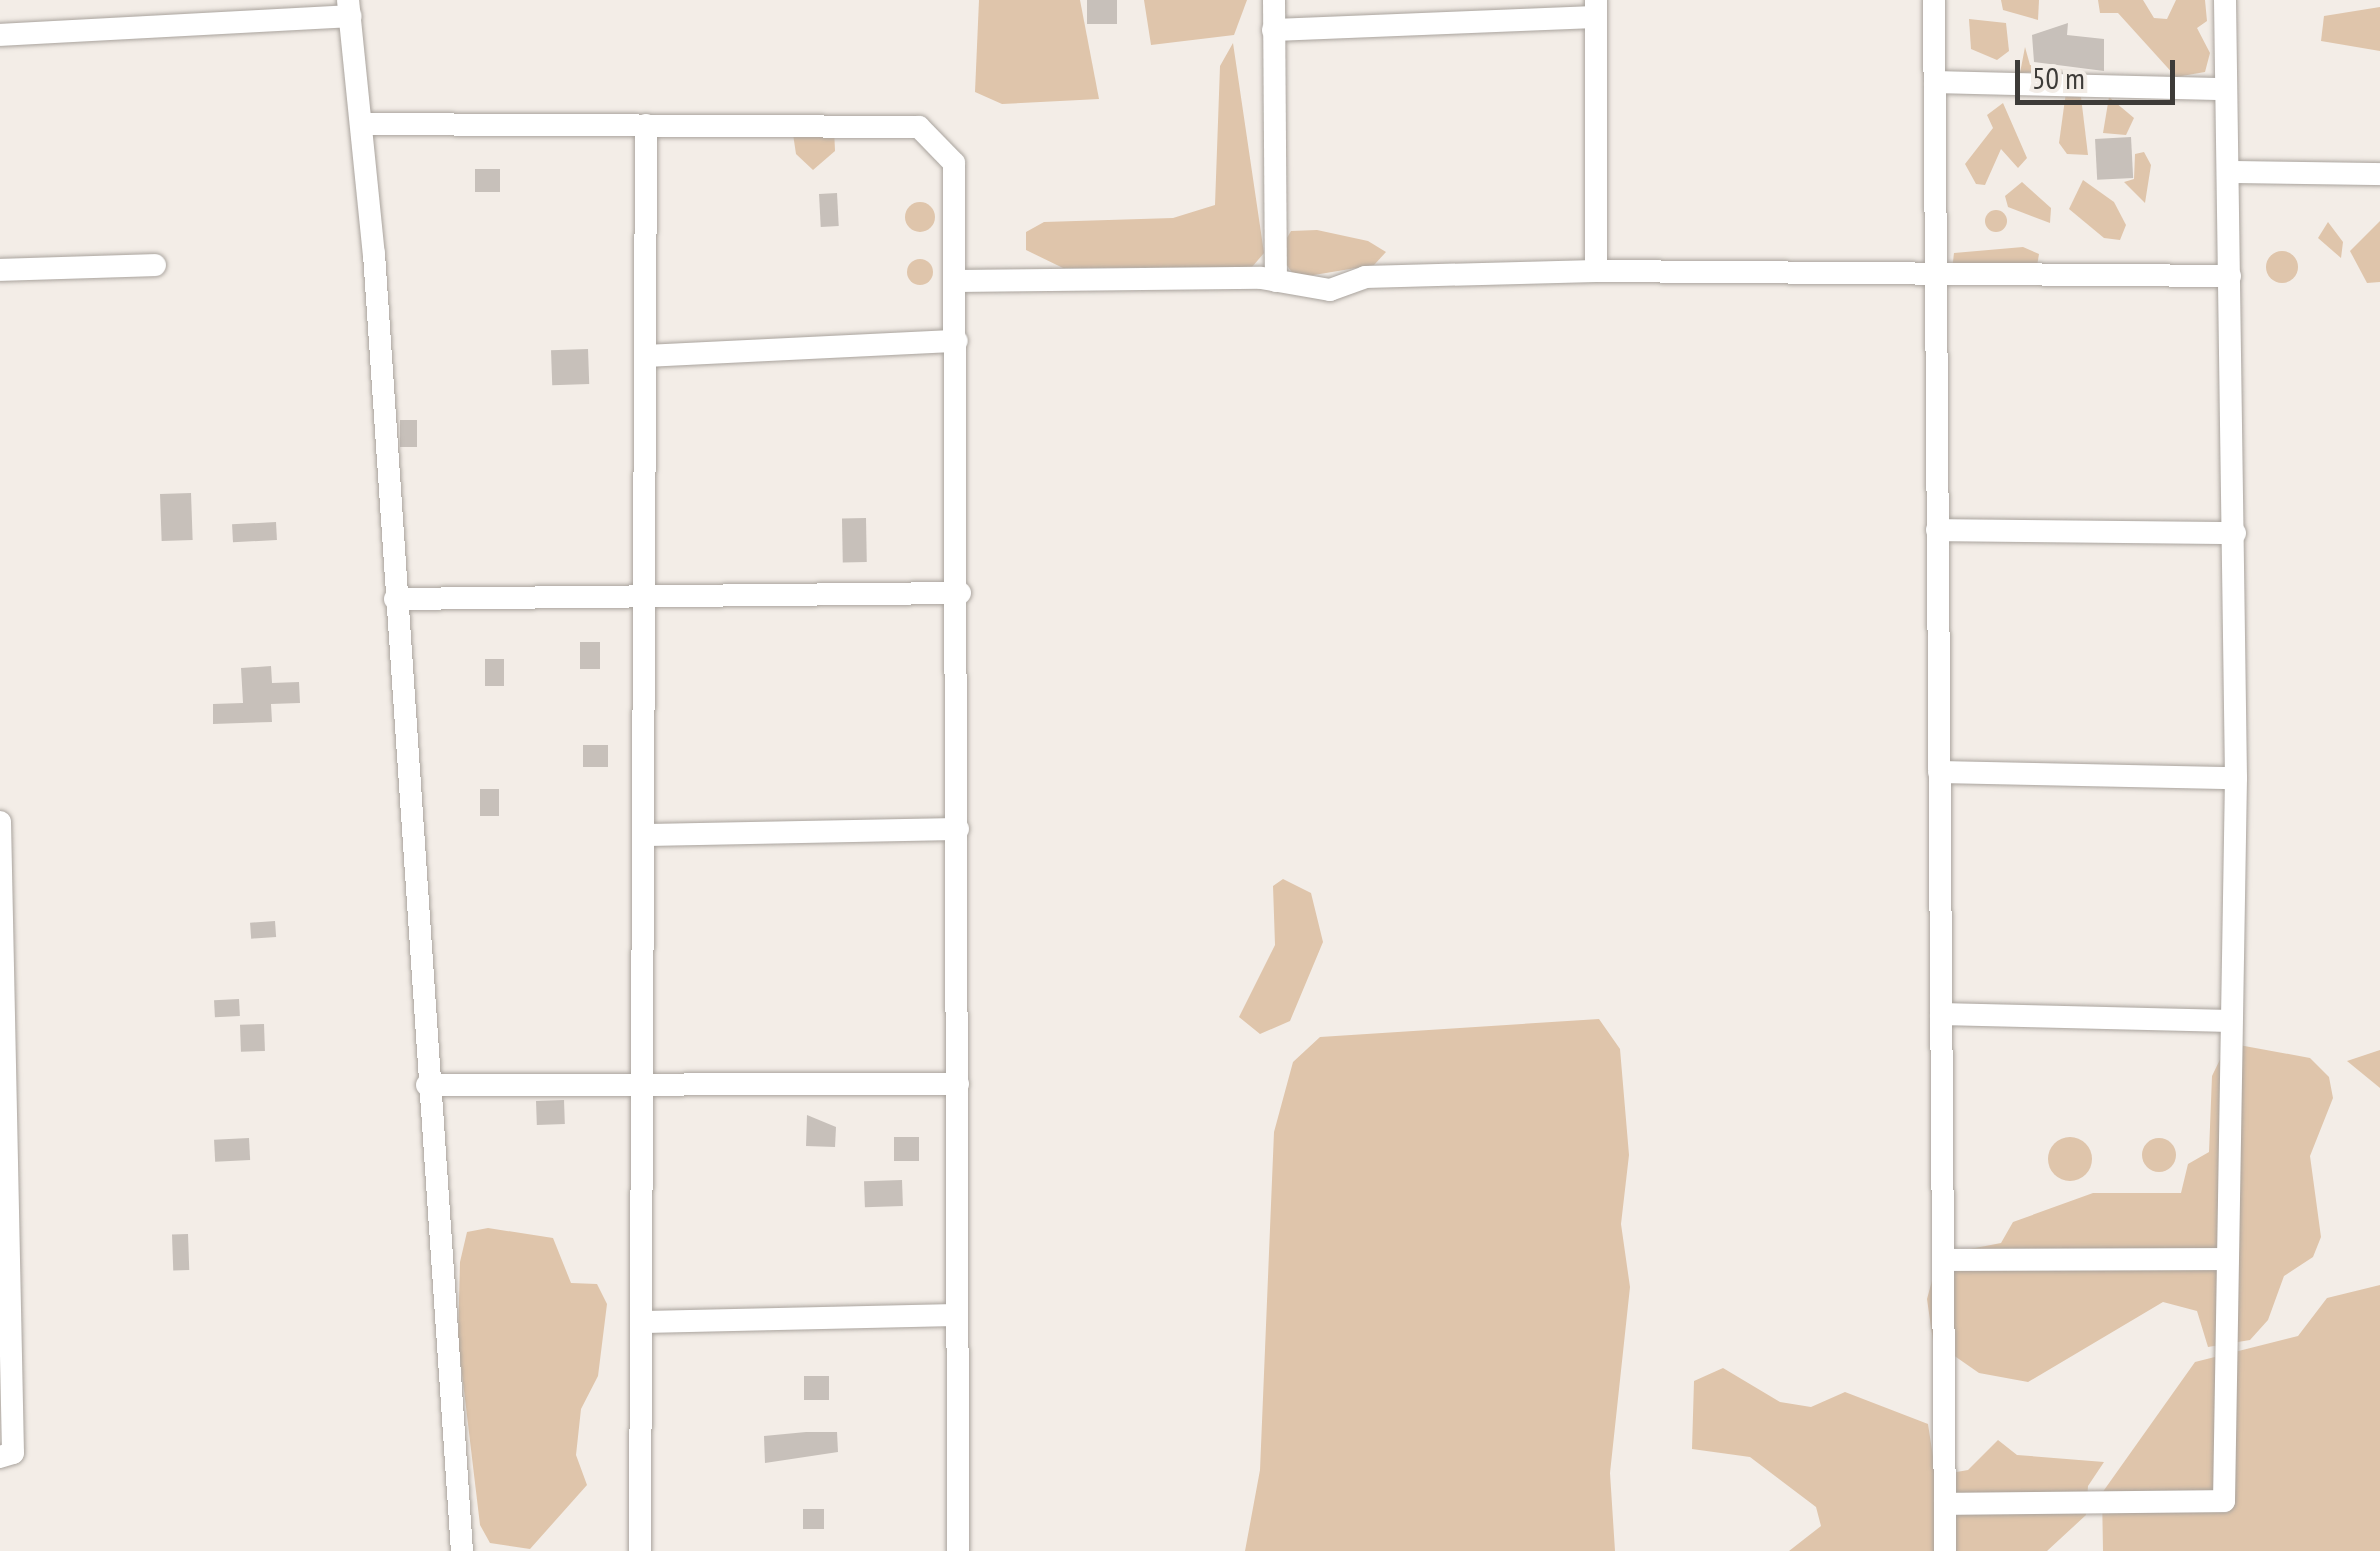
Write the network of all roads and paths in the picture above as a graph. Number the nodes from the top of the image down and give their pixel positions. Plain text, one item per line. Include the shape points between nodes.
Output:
1 (1274, 0) edge
2 (1934, 0) edge
3 (2225, 0) edge
4 (349, 8) edge
5 (1596, 8) edge
6 (1272, 30) junction
7 (0, 35) edge
8 (1935, 82) junction
9 (2226, 89) junction
10 (361, 124) junction
11 (646, 125) junction
12 (2228, 172) junction
13 (2380, 174) edge
14 (155, 266) dead end
15 (0, 270) edge
16 (1596, 271) junction
17 (2230, 276) junction
18 (1936, 279) junction
19 (956, 281) junction
20 (1276, 281) junction
21 (957, 342) junction
22 (646, 356) junction
23 (1937, 530) junction
24 (2235, 533) junction
25 (960, 593) junction
26 (646, 596) junction
27 (395, 600) junction
28 (1939, 772) junction
29 (2236, 778) junction
30 (0, 822) edge
31 (958, 829) junction
32 (646, 835) junction
33 (2, 972) edge
34 (1941, 1014) junction
35 (2230, 1022) junction
36 (646, 1082) junction
37 (427, 1084) junction
38 (958, 1084) junction
39 (4, 1216) edge
40 (2224, 1259) junction
41 (1943, 1260) junction
42 (956, 1315) junction
43 (645, 1322) junction
44 (0, 1457) edge
45 (1945, 1504) junction
46 (462, 1551) edge
47 (640, 1551) edge
48 (958, 1551) edge
49 (1945, 1551) edge

1 - 6 street
2 - 8 street
3 - 9 street
4 - 7 street
4 - 10 street
5 - 6 street
5 - 16 street
6 - 20 street
8 - 9 street
8 - 18 street
9 - 12 street
10 - 11 street
10 - 27 street
11 - 19 street via 932,133 954,163
11 - 22 street
12 - 13 street
12 - 17 street
14 - 15 street
16 - 18 street
16 - 20 street via 1365,278 1330,290
17 - 18 street
17 - 24 street
18 - 23 street
19 - 20 street
19 - 21 street
21 - 22 street
21 - 25 street
22 - 26 street
23 - 24 street
23 - 28 street
24 - 29 street
25 - 26 street
25 - 31 street
26 - 27 street
26 - 32 street
27 - 37 street
28 - 29 street
28 - 34 street
29 - 35 street
30 - 33 street
31 - 32 street
31 - 38 street
32 - 36 street
33 - 39 street
34 - 35 street
34 - 41 street
35 - 40 street
36 - 37 street
36 - 38 street
36 - 43 street
37 - 46 street
38 - 42 street
39 - 44 street via 14,1453
40 - 41 street
40 - 45 street via 2222,1503
41 - 45 street
42 - 43 street
42 - 48 street
43 - 47 street
45 - 49 street

